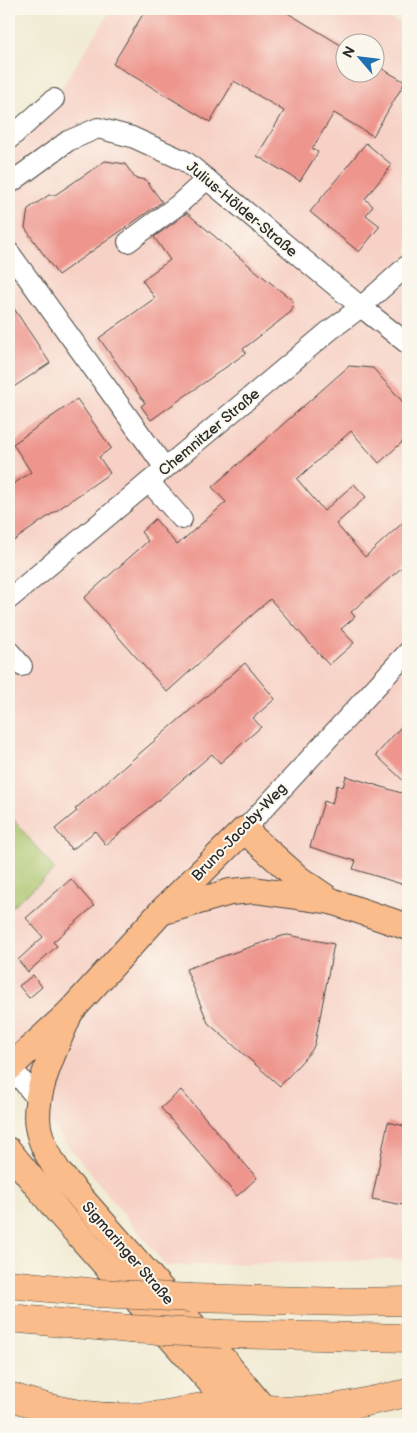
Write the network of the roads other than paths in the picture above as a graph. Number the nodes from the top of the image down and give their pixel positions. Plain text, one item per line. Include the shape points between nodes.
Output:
1 (54, 99) dead end
2 (9, 139) edge
3 (207, 179) junction
4 (9, 184) edge
5 (128, 242) dead end
6 (9, 252) edge
7 (408, 264) edge
8 (361, 307) junction
9 (408, 344) edge
10 (165, 468) junction
11 (149, 482) junction
12 (182, 519) dead end
13 (9, 599) edge
14 (9, 651) edge
15 (408, 652) edge
16 (22, 666) dead end
17 (244, 830) junction
18 (331, 901) junction
19 (161, 912) junction
20 (408, 927) edge
21 (70, 1012) junction
22 (9, 1068) edge
23 (38, 1100) junction
24 (9, 1152) edge
25 (9, 1284) edge
26 (408, 1301) edge
27 (9, 1318) edge
28 (408, 1338) edge
29 (226, 1363) junction
30 (408, 1393) edge
31 (9, 1396) edge
32 (229, 1404) junction
33 (332, 1415) edge
34 (263, 1419) edge

1 - 2 street
3 - 4 street, Julius-Hölder-Straße via 185,161 132,137 98,128 68,141
3 - 5 street
3 - 8 street, Julius-Hölder-Straße
6 - 10 street
7 - 8 street, Chemnitzer Straße
8 - 9 street, Julius-Hölder-Straße
8 - 10 street, Chemnitzer Straße via 329,330
10 - 11 street, Chemnitzer Straße
11 - 12 street
11 - 13 street, Chemnitzer Straße
14 - 16 street
15 - 17 street, Bruno-Jacoby-Weg
17 - 18 main road via 299,879
17 - 19 main road, Bruno-Jacoby-Weg
18 - 19 main road via 254,890 230,892
18 - 20 main road
19 - 21 main road, Bruno-Jacoby-Weg
21 - 22 main road, Bruno-Jacoby-Weg
21 - 23 main road, Bruno-Jacoby-Weg
22 - 23 street
23 - 29 main road, Sigmaringer Straße via 38,1127 47,1155 59,1173
24 - 32 main road, Sigmaringer Straße
25 - 26 highway, bridge via 191,1298
27 - 28 highway, bridge via 222,1334
29 - 32 highway via 236,1382 236,1394
29 - 34 main road, Sigmaringer Straße
30 - 33 highway
31 - 32 highway via 72,1414 104,1417 161,1415
32 - 34 highway
33 - 34 highway via 294,1412

